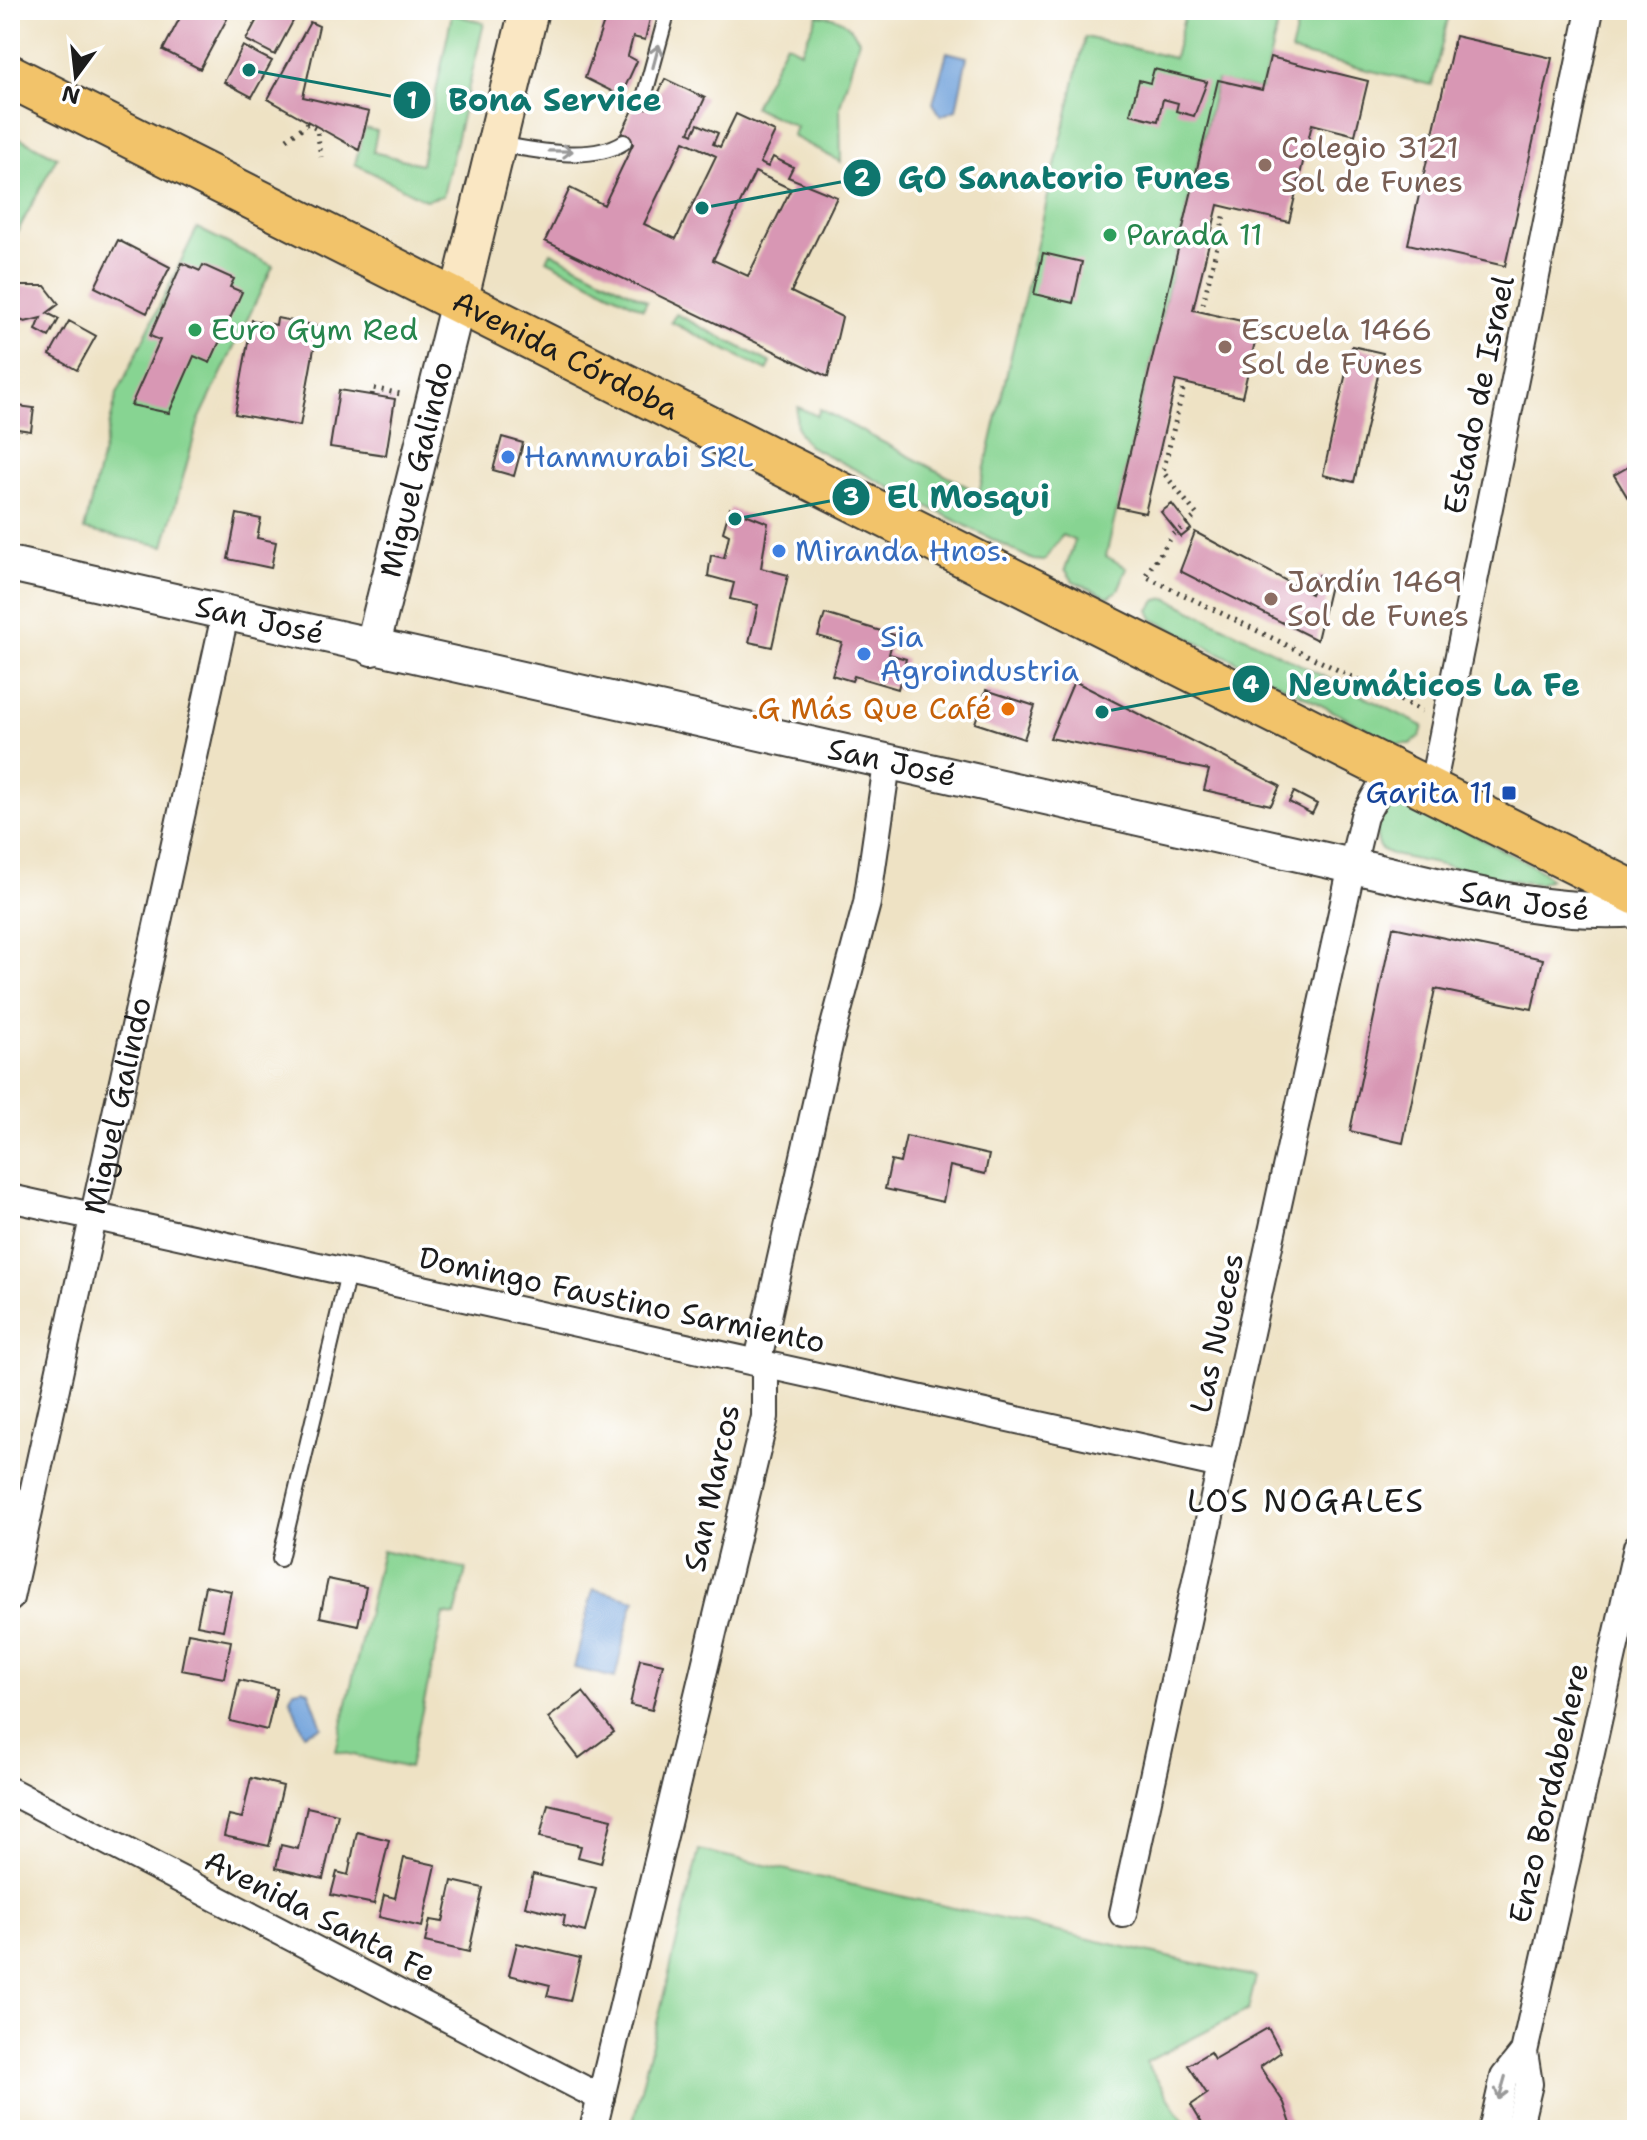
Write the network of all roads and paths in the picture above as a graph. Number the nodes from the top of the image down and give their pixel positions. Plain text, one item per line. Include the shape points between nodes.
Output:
1 (529, 10) edge
2 (668, 10) edge
3 (1590, 10) edge
4 (10, 76) edge
5 (643, 101) dead end
6 (287, 139) dead end
7 (624, 142) dead end
8 (496, 144) junction
9 (321, 157) dead end
10 (1225, 213) dead end
11 (458, 302) junction
12 (1203, 304) dead end
13 (1183, 390) dead end
14 (10, 564) edge
15 (225, 615) junction
16 (372, 648) junction
17 (1444, 722) junction
18 (887, 764) junction
19 (1389, 772) junction
20 (1431, 793) junction
21 (1352, 866) junction
22 (1637, 894) edge
23 (1637, 909) edge
24 (10, 1198) edge
25 (94, 1216) junction
26 (348, 1273) junction
27 (765, 1365) junction
28 (1221, 1465) junction
29 (1637, 1547) edge
30 (280, 1559) dead end
31 (10, 1598) edge
32 (10, 1791) edge
33 (1123, 1914) dead end
34 (1524, 2052) junction
35 (601, 2098) junction
36 (593, 2130) edge
37 (1492, 2130) edge
38 (1518, 2130) edge

1 - 8 main road, Miguel Galindo
5 -> 2 lane
3 - 17 street, Estado de Israel
4 - 11 main road, Avenida Córdoba
6 - 9 path via 312,125
8 -> 7 lane via 566,151 614,148
8 - 11 main road, Miguel Galindo
10 - 12 path
11 - 16 street, Miguel Galindo
11 - 19 main road, Avenida Córdoba
13 - 17 path via 1163,472 1197,515 1173,535 1145,576
14 - 15 street, San José
15 - 16 street, San José
15 - 25 street, Miguel Galindo
16 - 18 street, San José
17 - 20 street, Estado de Israel
18 - 21 street, San José
18 - 27 street, San Marcos via 867,903 759,1356
19 - 20 main road, Avenida Córdoba
19 - 21 street, Las Nueces via 1364,816
20 - 22 main road, Avenida Córdoba
21 - 23 street, San José via 1554,907
21 - 28 street, Las Nueces
24 - 25 street, Domingo Faustino Sarmiento
25 - 26 street, Domingo Faustino Sarmiento
25 - 31 street, Miguel Galindo
26 - 27 street, Domingo Faustino Sarmiento
26 - 30 lane
27 - 28 street, Domingo Faustino Sarmiento
27 - 35 street, San Marcos via 765,1417
28 - 33 street, Las Nueces
29 - 34 street, Enzo Bordabehere
32 - 35 street, Avenida Santa Fe
34 -> 37 street, Enzo Bordabehere via 1504,2077
34 - 38 street, Enzo Bordabehere via 1529,2084
35 - 36 street, San Marcos

